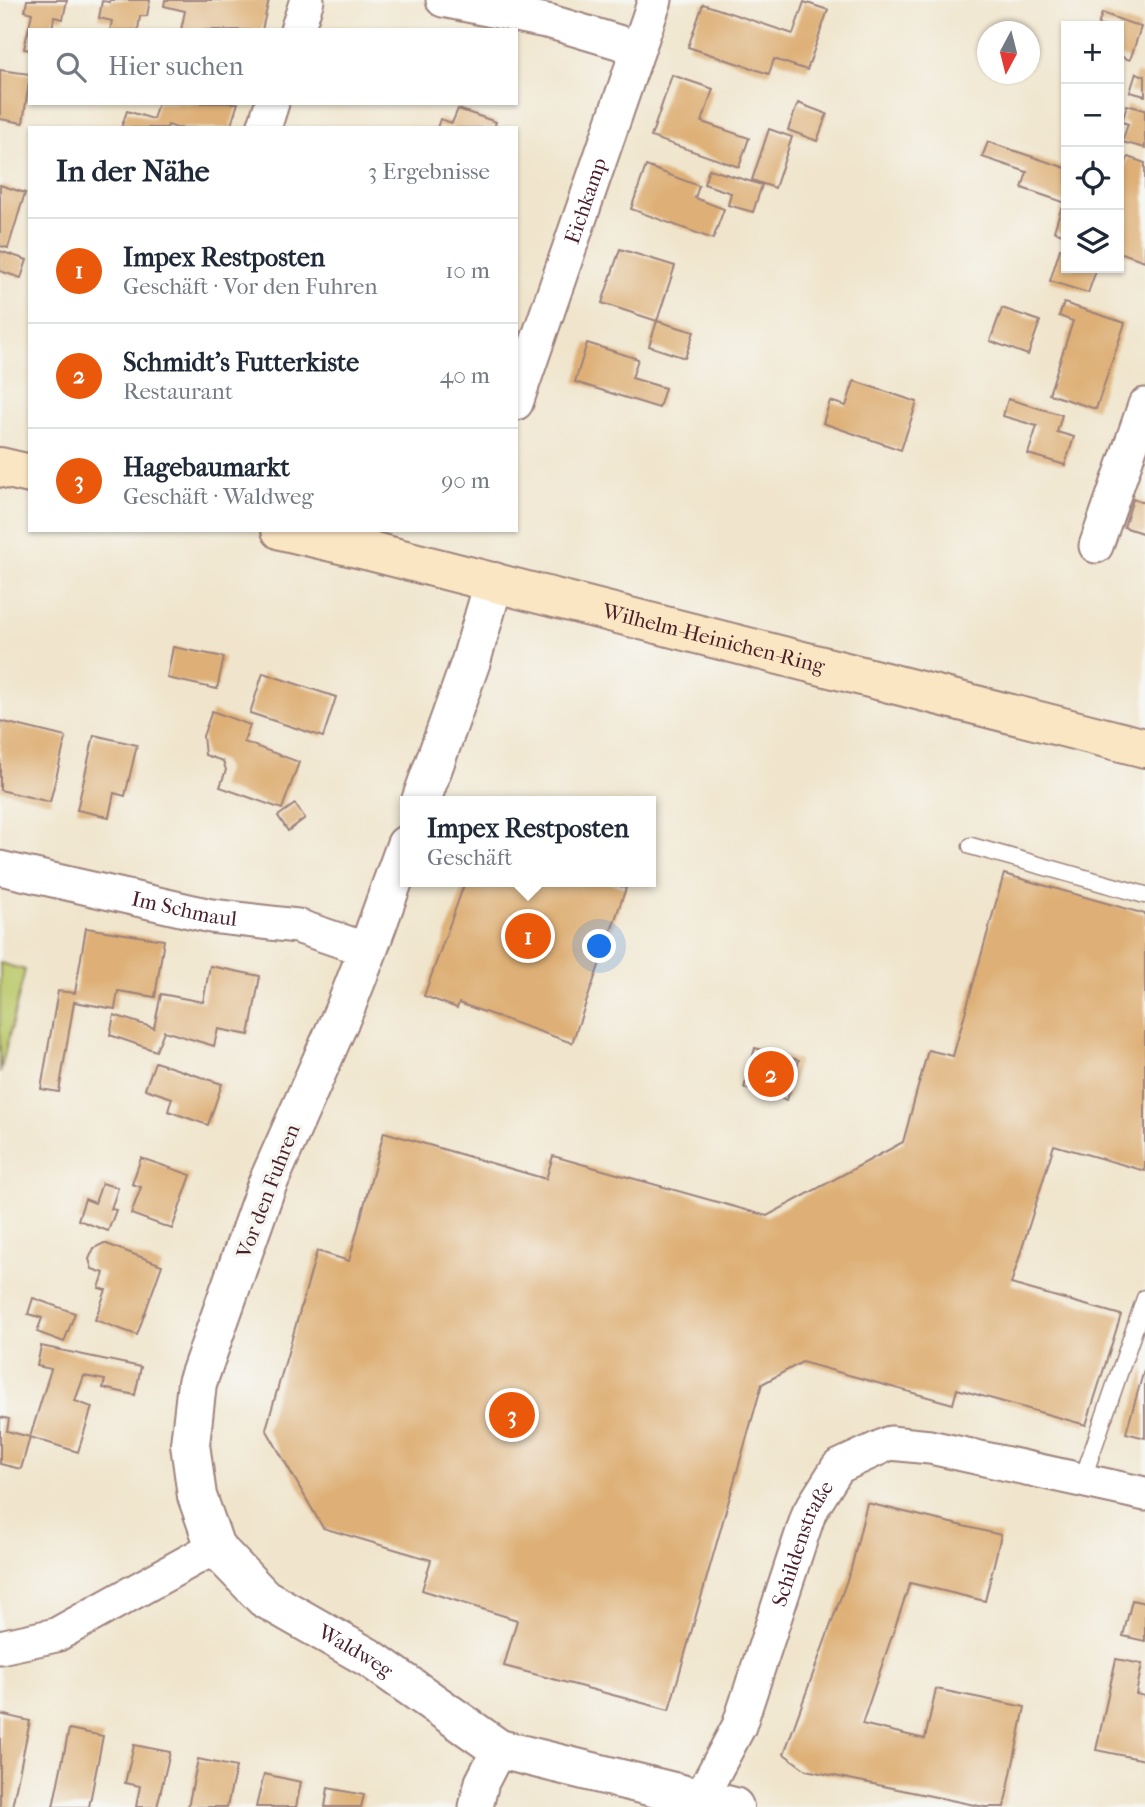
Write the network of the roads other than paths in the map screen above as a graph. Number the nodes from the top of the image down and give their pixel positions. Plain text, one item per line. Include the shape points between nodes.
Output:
1 (307, 0) edge
2 (443, 0) edge
3 (655, 0) edge
4 (298, 28) edge
5 (638, 48) junction
6 (271, 105) edge
7 (265, 126) edge
8 (518, 397) edge
9 (1145, 405) edge
10 (0, 467) edge
11 (28, 474) edge
12 (289, 532) edge
13 (1096, 546) dead end
14 (494, 582) junction
15 (1145, 748) edge
16 (423, 796) edge
17 (971, 846) dead end
18 (400, 859) edge
19 (0, 868) edge
20 (1145, 895) edge
21 (368, 950) junction
22 (1145, 1298) edge
23 (1082, 1481) junction
24 (1145, 1494) edge
25 (215, 1547) junction
26 (0, 1647) edge
27 (499, 1749) junction
28 (717, 1803) edge
29 (476, 1807) edge

1 - 4 street
2 - 5 street via 551,22
3 - 5 street, Eichkamp
5 - 8 street, Eichkamp
6 - 7 street
9 - 13 street
10 - 11 main road
12 - 14 main road, Wilhelm-Heinichen-Ring
14 - 15 main road, Wilhelm-Heinichen-Ring
14 - 16 street
17 - 20 lane
18 - 21 street, Vor den Fuhren
19 - 21 street, Im Schmaul via 211,916 297,926
21 - 25 street, Vor den Fuhren via 266,1187 197,1383 190,1444 197,1496
22 - 23 lane
23 - 24 street, Schildenstraße
23 - 28 street, Schildenstraße via 930,1447 890,1443 838,1466 809,1513
25 - 26 street via 56,1635
25 - 27 street, Waldweg via 264,1598 371,1659
27 - 28 street, Waldweg
27 - 29 street via 482,1782

